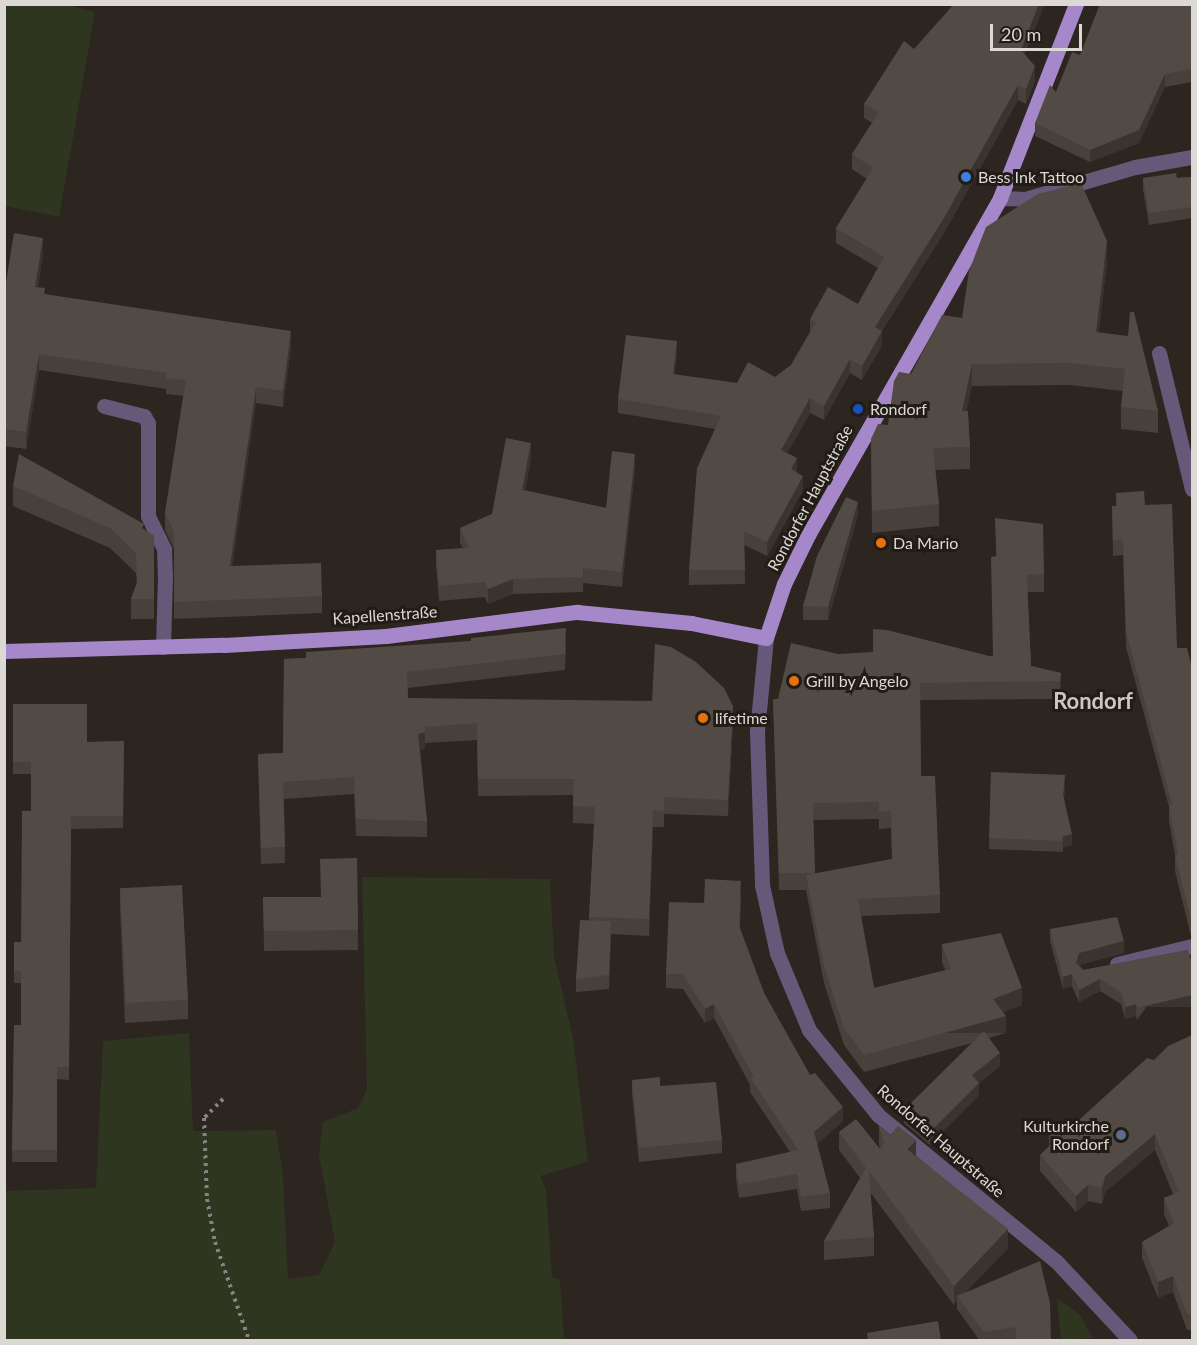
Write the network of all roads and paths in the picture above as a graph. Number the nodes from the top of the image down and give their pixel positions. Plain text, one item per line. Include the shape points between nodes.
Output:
1 (1076, 4) edge
2 (1192, 157) edge
3 (1000, 198) junction
4 (1159, 353) dead end
5 (104, 406) dead end
6 (1192, 489) edge
7 (766, 638) junction
8 (163, 647) junction
9 (4, 651) edge
10 (1192, 946) edge
11 (1096, 969) edge
12 (223, 1099) dead end
13 (249, 1341) edge
14 (1130, 1341) edge

1 - 3 main road, Rondorfer Hauptstraße
2 - 3 street via 1135,167 1025,199
3 - 7 main road, Rondorfer Hauptstraße via 808,535 784,584
4 - 6 street
5 - 8 street via 144,416 148,423 148,516 164,558
7 - 8 main road, Kapellenstraße via 691,623 577,612 386,636
7 - 14 street, Rondorfer Hauptstraße via 757,732 762,885 777,953 809,1030 878,1115 1056,1261
8 - 9 main road, Kapellenstraße
10 - 11 street
12 - 13 path via 204,1118 207,1198 215,1242

